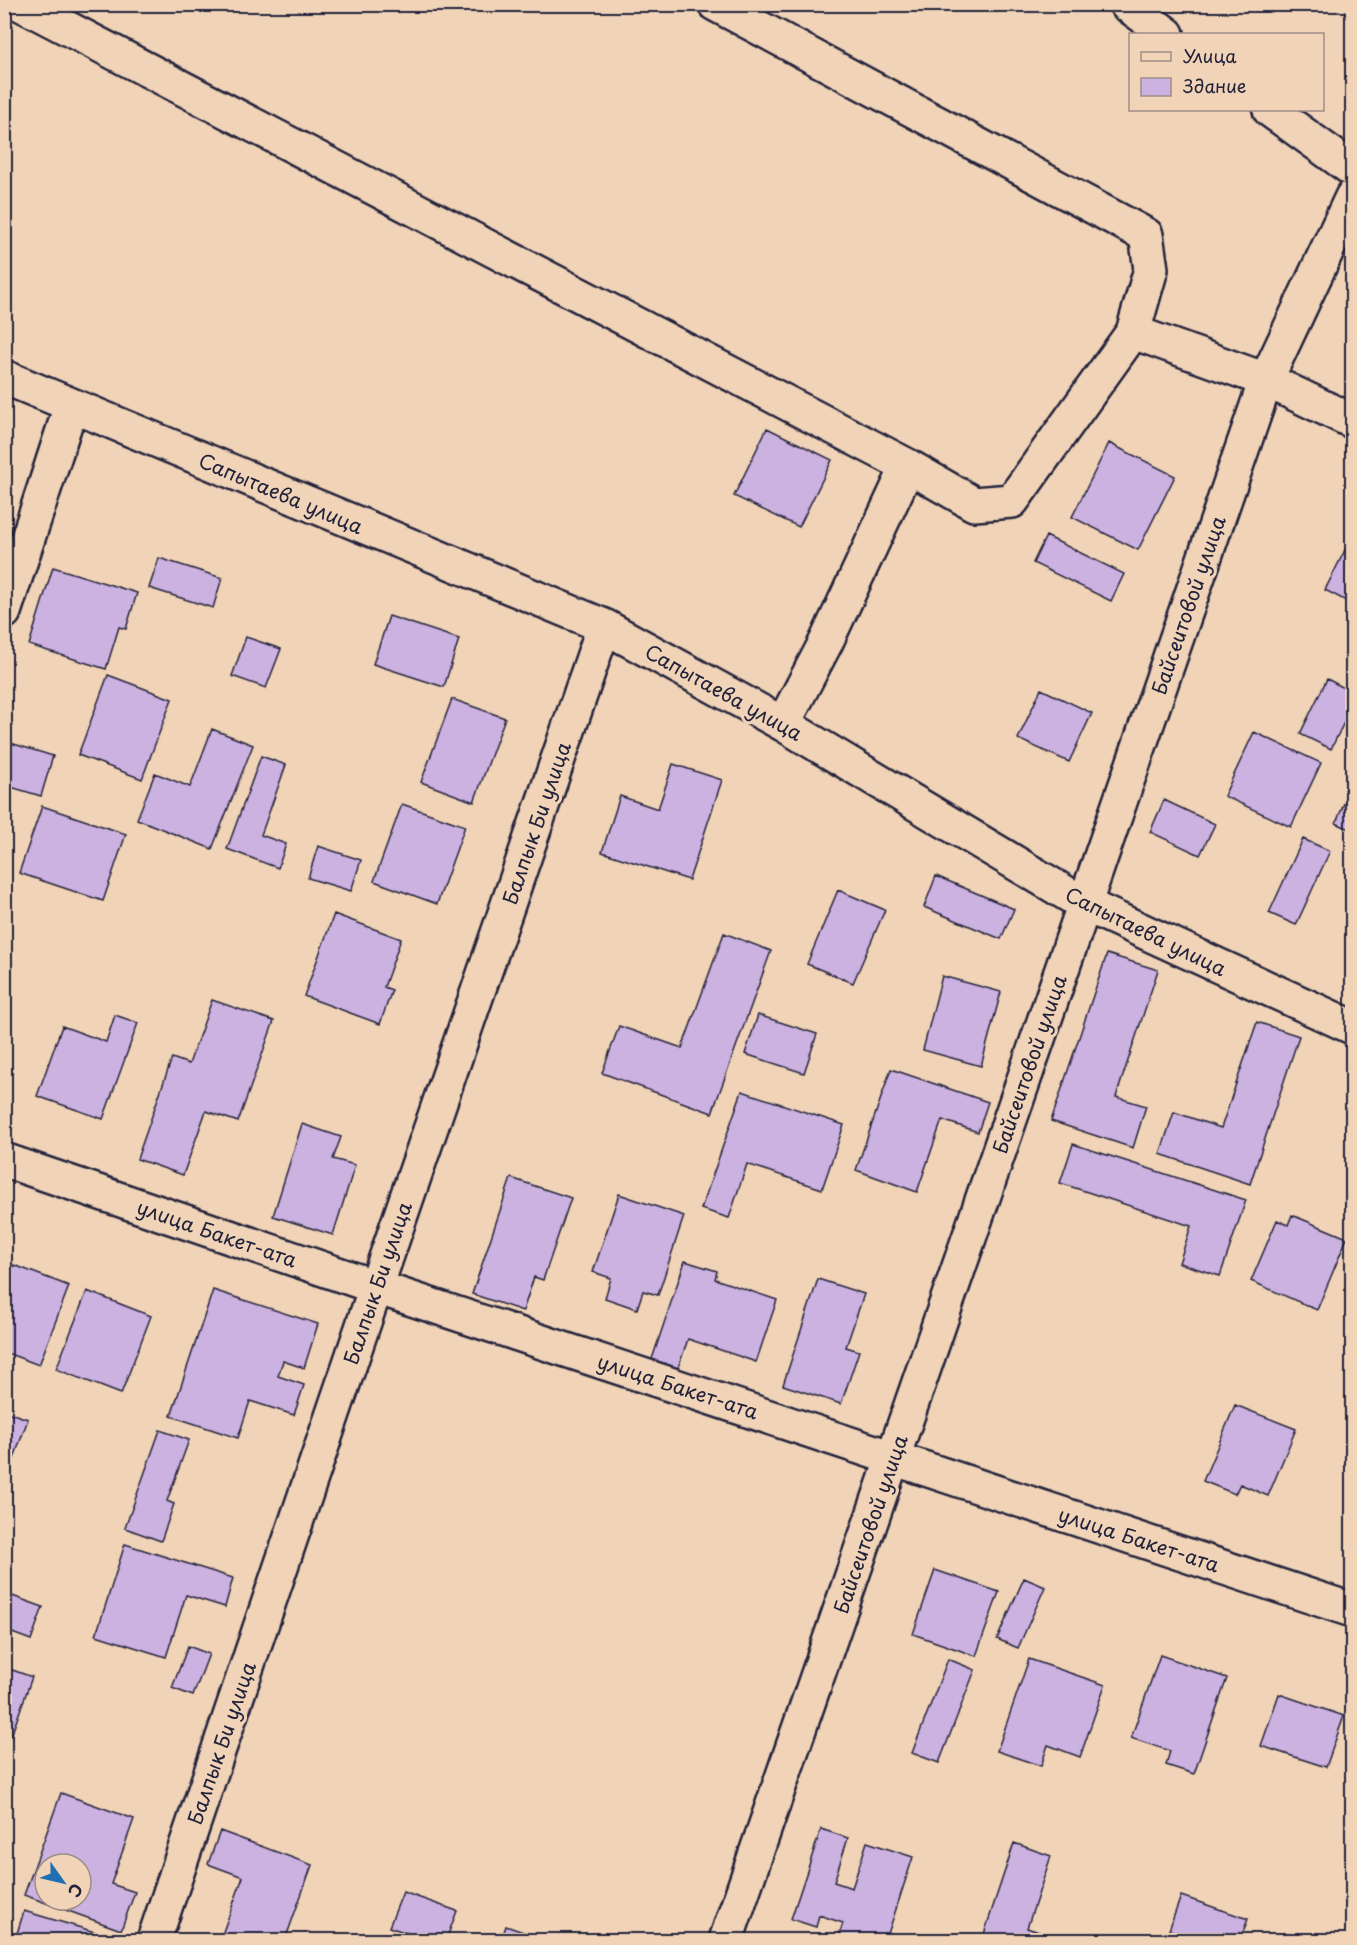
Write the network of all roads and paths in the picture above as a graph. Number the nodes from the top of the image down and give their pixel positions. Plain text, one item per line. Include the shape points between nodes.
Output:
1 (21, 4) edge
2 (715, 4) edge
3 (1126, 4) edge
4 (1166, 33) edge
5 (1271, 111) edge
6 (1353, 169) edge
7 (1353, 197) edge
8 (1133, 332) junction
9 (4, 377) edge
10 (1266, 380) junction
11 (71, 406) junction
12 (1353, 421) edge
13 (908, 466) junction
14 (4, 612) edge
15 (604, 626) junction
16 (783, 724) junction
17 (1084, 904) junction
18 (1353, 1028) edge
19 (4, 1160) edge
20 (376, 1287) junction
21 (893, 1457) junction
22 (1353, 1610) edge
23 (154, 1941) edge
24 (726, 1941) edge

1 - 13 street
2 - 8 street via 1146,235 1151,269
3 - 4 street
5 - 6 street
7 - 10 street, Байсеитовой улица
8 - 10 street
8 - 13 street via 1012,501 974,504
9 - 11 street, Сапытаева улица
10 - 12 street
10 - 17 street, Байсеитовой улица
11 - 14 street
11 - 15 street, Сапытаева улица
13 - 16 street
15 - 16 street, Сапытаева улица
15 - 20 street, Балпык Би улица
16 - 17 street, Сапытаева улица
17 - 18 street, Сапытаева улица
17 - 21 street, Байсеитовой улица
19 - 20 street, улица Бакет-ата
20 - 21 street, улица Бакет-ата
20 - 23 street, Балпык Би улица
21 - 22 street, улица Бакет-ата
21 - 24 street, Байсеитовой улица

